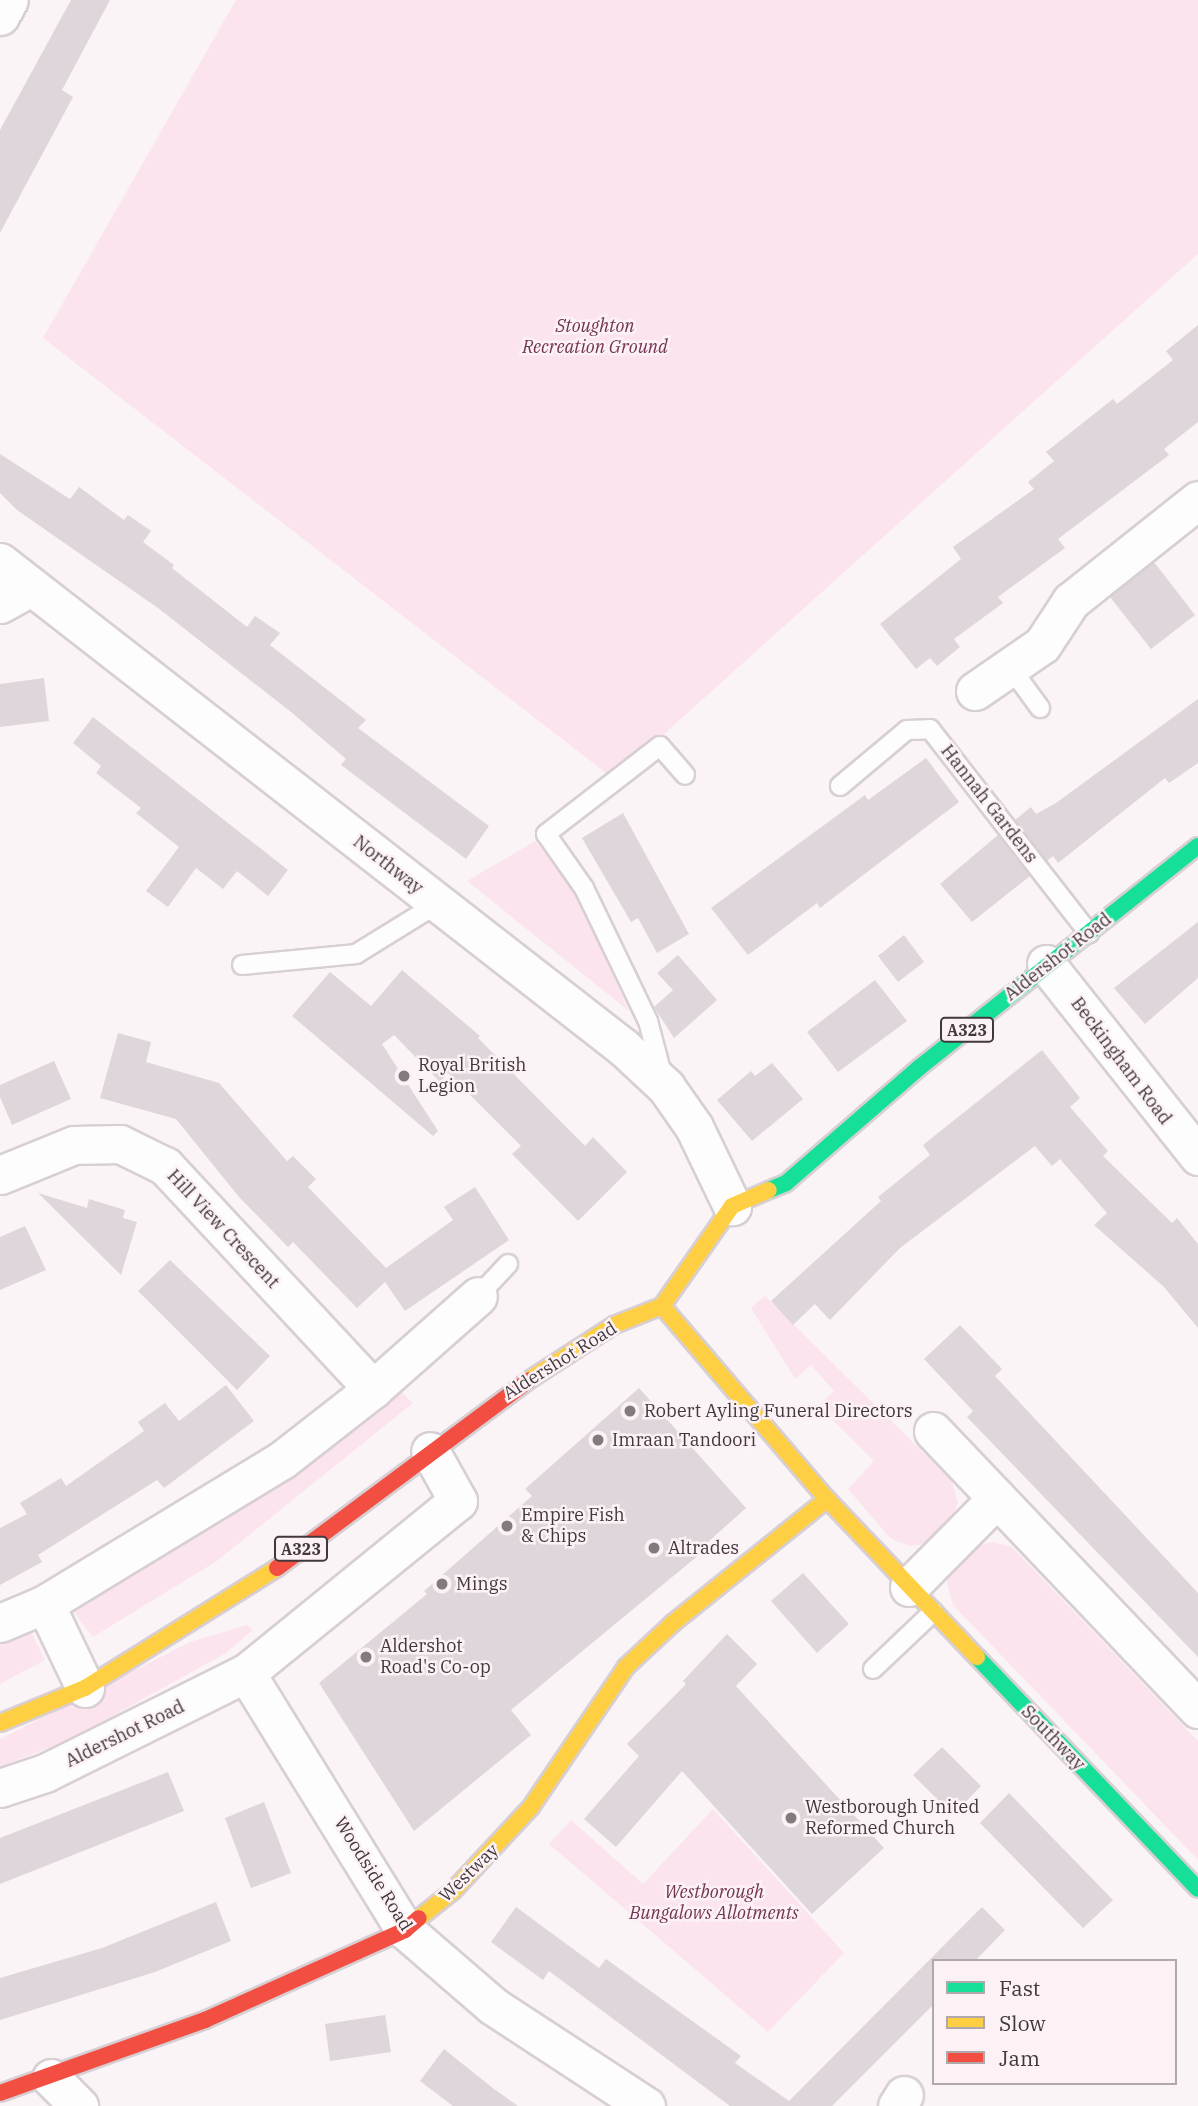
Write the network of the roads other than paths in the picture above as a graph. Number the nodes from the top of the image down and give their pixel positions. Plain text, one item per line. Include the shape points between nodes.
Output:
1 (9, 0) edge
2 (0, 16) edge
3 (1198, 500) edge
4 (0, 562) edge
5 (31, 587) junction
6 (0, 604) edge
7 (1010, 667) junction
8 (975, 691) dead end
9 (1040, 708) dead end
10 (685, 775) dead end
11 (840, 786) dead end
12 (1198, 846) edge
13 (437, 904) junction
14 (1089, 933) junction
15 (1046, 964) junction
16 (242, 965) dead end
17 (666, 1087) junction
18 (1198, 1156) edge
19 (0, 1175) edge
20 (732, 1206) junction
21 (508, 1264) dead end
22 (478, 1296) joint
23 (662, 1306) junction
24 (373, 1389) junction
25 (933, 1431) dead end
26 (430, 1451) junction
27 (997, 1498) junction
28 (827, 1499) junction
29 (921, 1600) junction
30 (45, 1604) junction
31 (0, 1623) edge
32 (873, 1669) dead end
33 (246, 1673) junction
34 (85, 1688) junction
35 (1198, 1709) edge
36 (0, 1723) edge
37 (0, 1788) edge
38 (1198, 1889) edge
39 (405, 1930) junction
40 (51, 2078) junction
41 (0, 2093) edge
42 (79, 2106) edge
43 (646, 2106) edge

1 - 2 street
3 - 7 street via 1071,601 1042,645
4 - 5 street, Northway
5 - 6 street
5 - 13 street, Northway
7 - 8 street
7 - 9 lane
10 - 17 lane via 660,746 546,834 584,888 642,1009
11 - 14 lane, Hannah Gardens via 907,730 930,729
12 - 14 street, Aldershot Road / A323
13 - 16 lane via 356,954
13 - 17 street, Northway via 623,1048
14 - 15 street, Aldershot Road / A323
15 - 18 street, Beckingham Road
15 - 20 street, Aldershot Road / A323 via 786,1183
17 - 20 street, Northway via 694,1127
19 - 24 street, Hill View Crescent via 74,1145 120,1144 165,1166
20 - 23 street
21 - 22 lane
22 - 24 street
23 - 26 street, Aldershot Road / A323 via 614,1325 506,1394
23 - 28 street, Southway
24 - 30 street via 282,1460
25 - 27 street
26 - 33 street, Aldershot Road via 458,1501
26 - 34 street, Aldershot Road / A323 via 280,1566
27 - 29 street
27 - 35 street
28 - 29 street, Southway
28 - 39 street, Westway via 673,1623 626,1667 531,1807 453,1891
29 - 32 lane
29 - 38 street, Southway
30 - 31 street
30 - 34 street
33 - 37 street, Aldershot Road via 45,1773
33 - 39 street, Woodside Road
34 - 36 street, Aldershot Road / A323
39 - 40 street, Westway via 205,2021
39 - 43 street, Woodside Road via 493,2006
40 - 41 street, Westway
40 - 42 street

